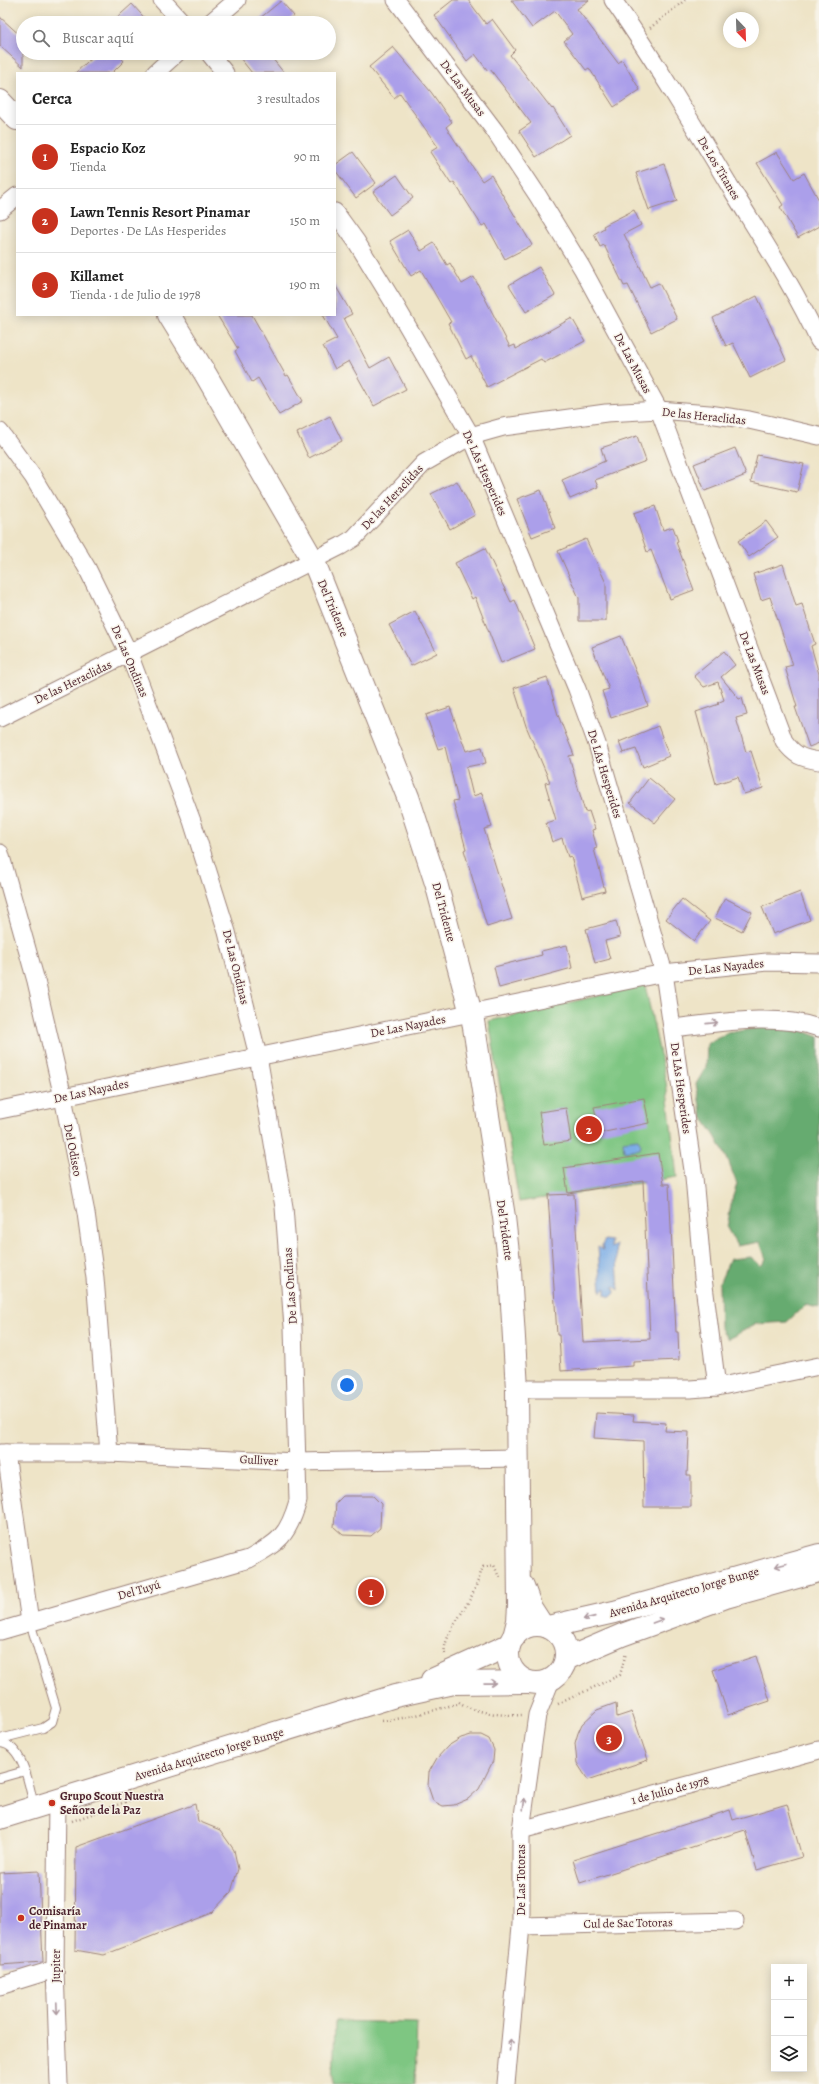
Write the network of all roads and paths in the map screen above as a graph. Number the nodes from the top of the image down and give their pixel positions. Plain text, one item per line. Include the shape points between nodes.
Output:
1 (162, 0) edge
2 (237, 0) edge
3 (396, 0) edge
4 (613, 0) edge
5 (685, 0) edge
6 (177, 16) edge
7 (218, 16) edge
8 (639, 37) junction
9 (169, 60) edge
10 (215, 60) edge
11 (156, 72) edge
12 (224, 72) edge
13 (0, 101) edge
14 (16, 118) edge
15 (16, 197) edge
16 (0, 210) edge
17 (336, 213) edge
18 (169, 316) edge
19 (819, 341) edge
20 (659, 410) junction
21 (0, 432) edge
22 (471, 436) junction
23 (819, 436) edge
24 (314, 562) junction
25 (129, 654) junction
26 (0, 718) edge
27 (812, 760) edge
28 (0, 853) edge
29 (819, 964) edge
30 (664, 973) junction
31 (471, 1014) junction
32 (673, 1028) junction
33 (819, 1028) edge
34 (258, 1056) junction
35 (63, 1097) junction
36 (0, 1110) edge
37 (819, 1366) edge
38 (717, 1387) junction
39 (517, 1389) junction
40 (3, 1453) edge
41 (109, 1453) junction
42 (517, 1458) junction
43 (296, 1462) junction
44 (276, 1544) joint
45 (819, 1555) edge
46 (819, 1571) edge
47 (518, 1575) junction
48 (30, 1622) junction
49 (545, 1626) junction
50 (0, 1631) edge
51 (512, 1641) junction
52 (566, 1659) junction
53 (450, 1671) junction
54 (552, 1680) junction
55 (526, 1682) junction
56 (395, 1696) junction
57 (0, 1739) edge
58 (0, 1743) edge
59 (817, 1754) edge
60 (25, 1771) junction
61 (0, 1778) edge
62 (57, 1801) junction
63 (35, 1808) junction
64 (0, 1818) edge
65 (521, 1830) junction
66 (735, 1921) dead end
67 (521, 1926) junction
68 (55, 1969) junction
69 (0, 1986) edge
70 (59, 2084) edge
71 (506, 2084) edge

1 - 6 street
2 - 7 street
3 - 20 street, De Las Musas via 495,131 538,196 582,268
4 - 8 street, De Los Titanes
5 - 8 path
8 - 19 street, De Los Titanes via 799,301
9 - 11 street
10 - 12 street
13 - 14 main road
15 - 16 street
17 - 22 street, De LAs Hesperides via 398,308
18 - 24 main road, Del Tridente via 206,375
20 - 22 street, De las Heraclidas via 582,416 503,427
20 - 23 street, De las Heraclidas via 749,420
20 - 27 street, De Las Musas via 784,741 794,753
21 - 25 street, De Las Ondinas via 33,477 87,568
22 - 24 street, De las Heraclidas via 424,463 354,538
22 - 30 street, De LAs Hesperides via 577,689 597,744
24 - 25 street, De las Heraclidas
24 - 31 main road, Del Tridente via 408,797 436,882
25 - 26 street, De las Heraclidas
25 - 34 street, De Las Ondinas via 194,828 227,932
28 - 35 street, Del Odiseo via 36,981
29 - 30 street, De Las Nayades via 767,962
30 - 31 street, De Las Nayades
30 - 32 street, De LAs Hesperides
31 - 34 street, De Las Nayades
31 - 39 main road, Del Tridente via 504,1217
32 -> 33 street via 748,1019 807,1024
32 - 38 street, De LAs Hesperides via 694,1177 703,1278
34 - 35 street, De Las Nayades
34 - 43 street, De Las Ondinas via 284,1207 293,1327
35 - 36 street, De Las Nayades
35 - 41 street, Del Odiseo via 86,1213 95,1278
37 - 38 street
38 - 39 street
39 - 42 main road, Del Tridente
40 - 41 street, Gulliver
40 - 48 street
41 - 43 street, Gulliver
42 - 43 street, Gulliver
42 - 47 main road, Del Tridente
43 - 44 street, De Las Ondinas via 298,1502 292,1521
44 - 48 street, Del Tuyú via 249,1559
45 -> 49 main road, Avenida Arquitecto Jorge Bunge via 614,1612
52 -> 46 main road, Avenida Arquitecto Jorge Bunge via 726,1596
47 - 49 main road, Del Tridente via 531,1608
47 - 51 main road, Del Tridente via 518,1621
47 - 53 path via 510,1586 498,1575 494,1565 482,1566 473,1594 444,1649
48 - 50 street, Del Tuyú
48 - 57 lane via 56,1708 52,1722 43,1728
49 - 51 main road via 526,1627
49 - 52 main road via 557,1632 563,1640
51 - 53 main road, Avenida Arquitecto Jorge Bunge
51 - 55 main road via 509,1663 518,1677
52 - 54 main road via 559,1675
53 - 56 main road, Avenida Arquitecto Jorge Bunge
54 - 55 main road via 543,1683
65 -> 54 street, De Las Totoras via 537,1715
56 -> 55 main road, Avenida Arquitecto Jorge Bunge via 454,1683
56 - 62 main road, Avenida Arquitecto Jorge Bunge
58 - 60 lane via 7,1743 13,1747
59 - 65 street, 1 de Julio de 1978
60 - 61 lane
60 - 63 lane
62 - 63 main road, Avenida Arquitecto Jorge Bunge
62 - 68 street, Jupiter
63 - 64 main road, Avenida Arquitecto Jorge Bunge
65 - 67 street, De Las Totoras
66 - 67 street, Cul de Sac Totoras
71 -> 67 street, De Las Totoras
68 - 69 street
68 -> 70 street, Jupiter

